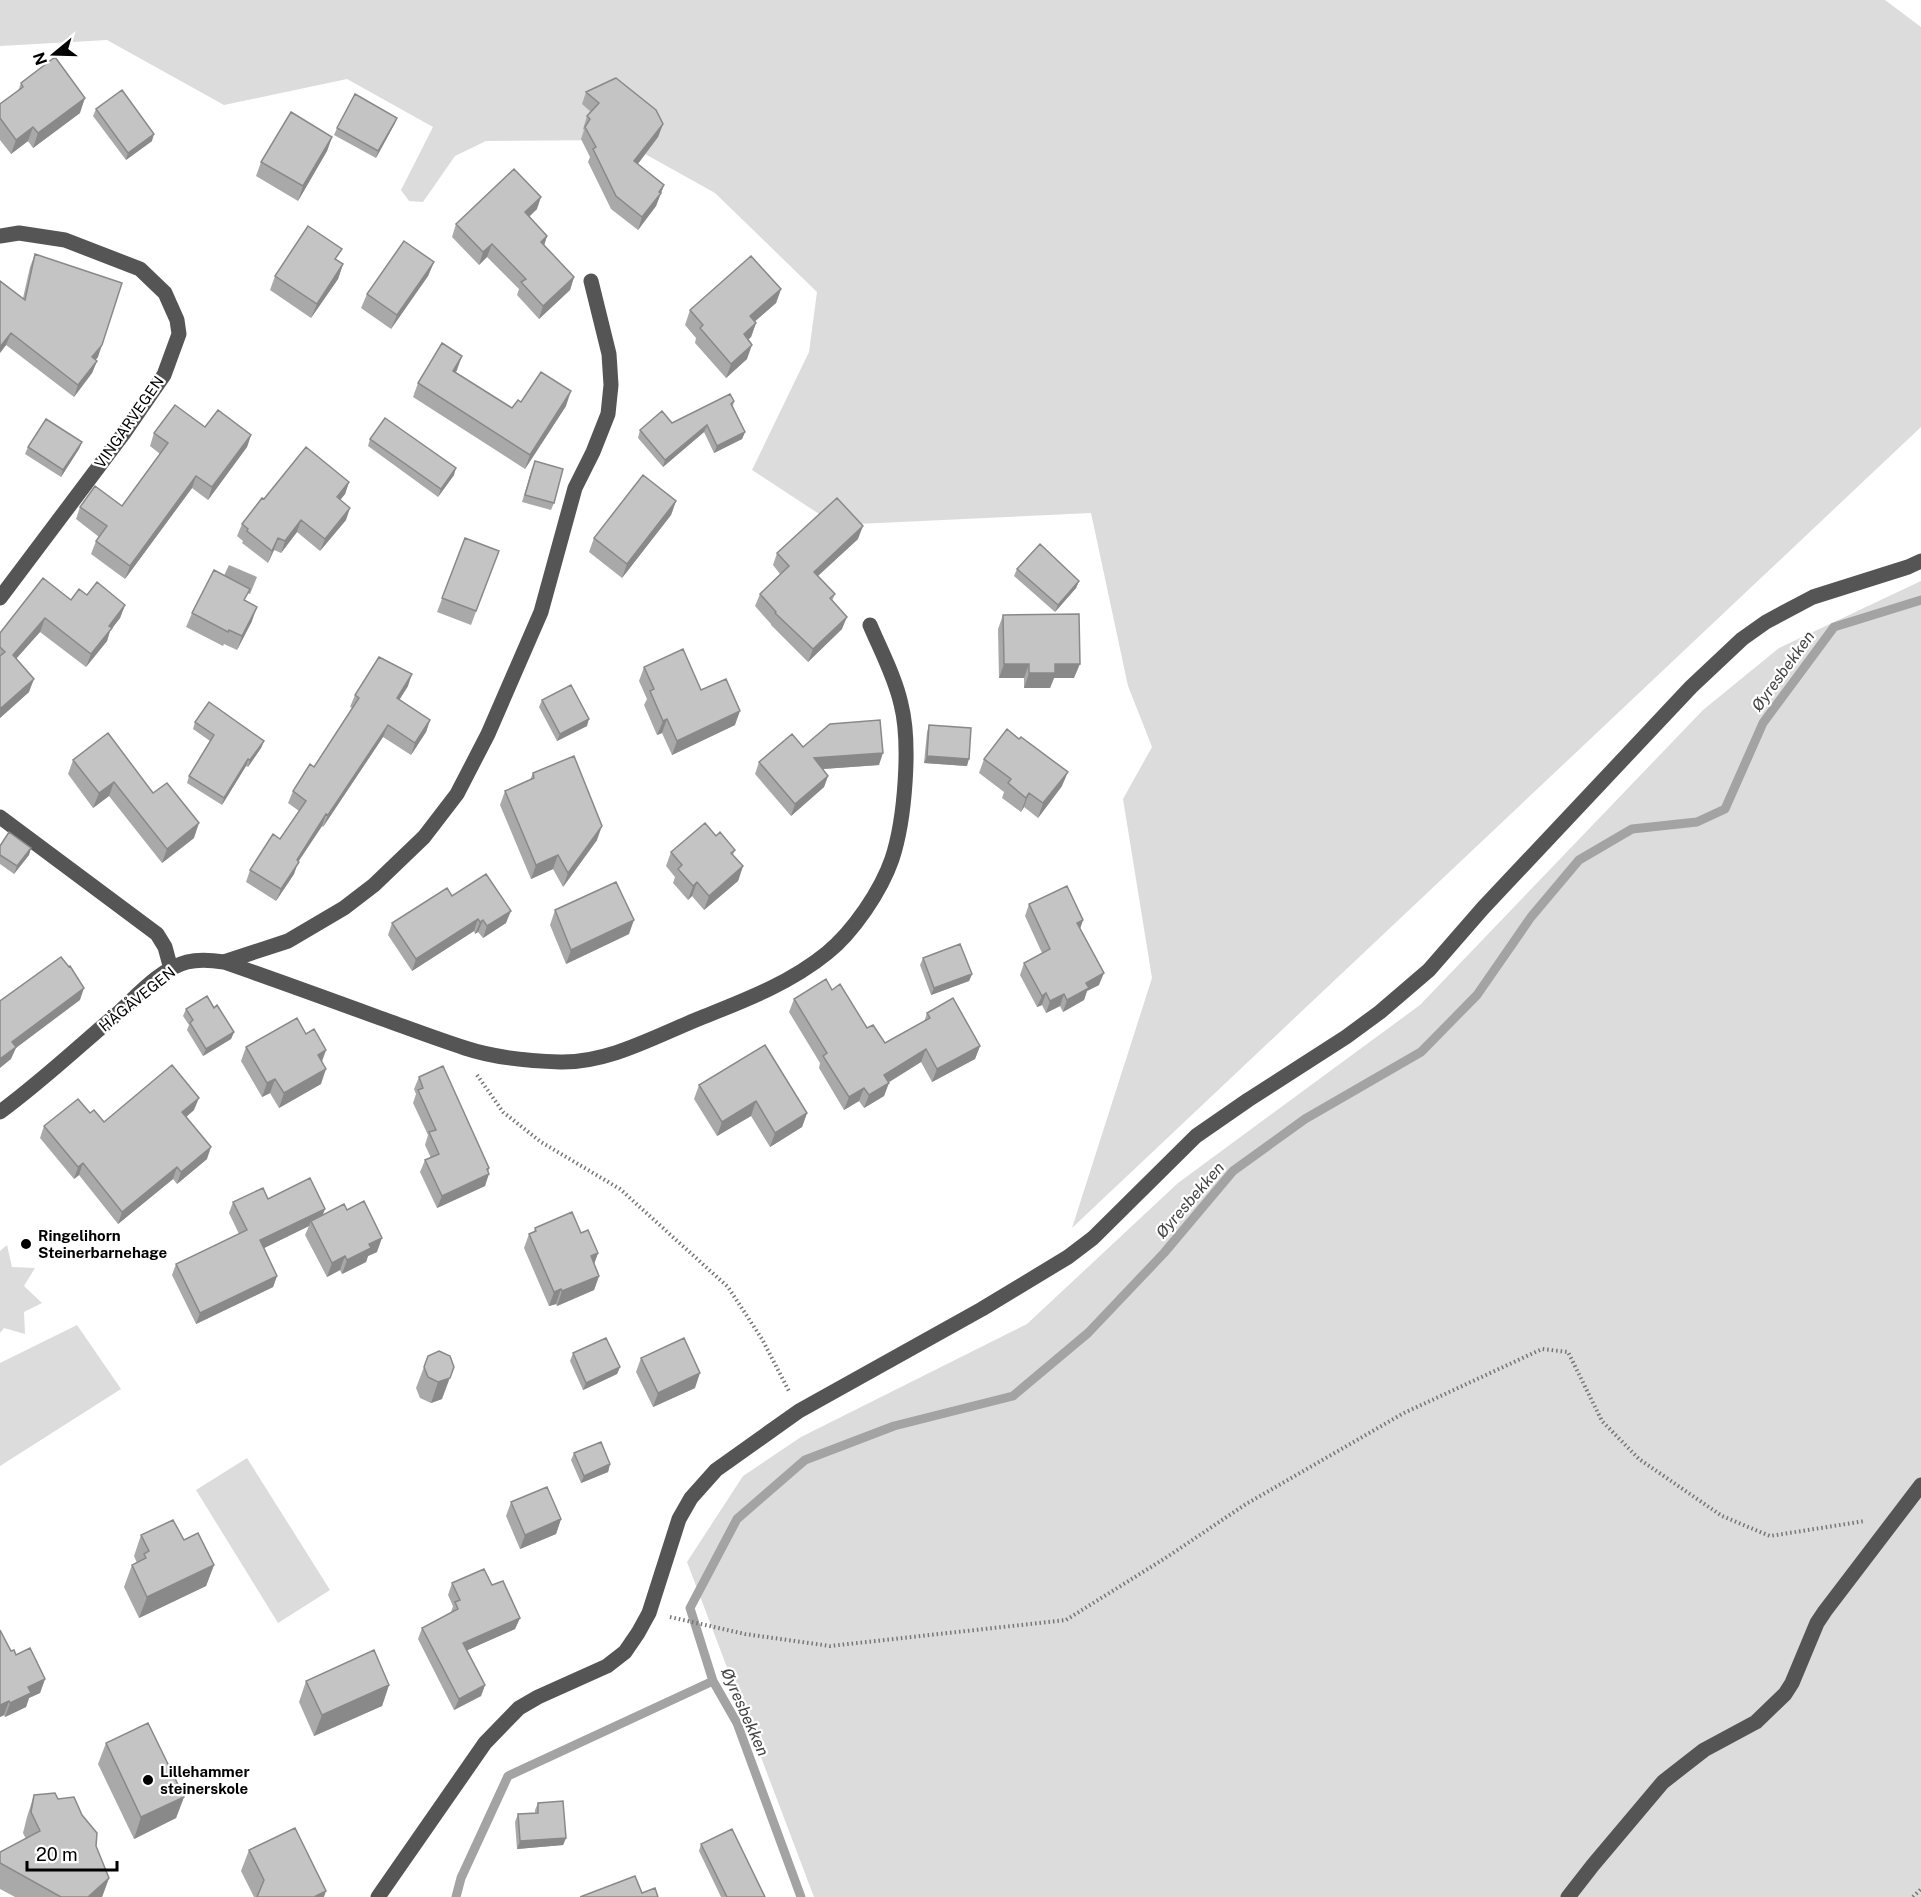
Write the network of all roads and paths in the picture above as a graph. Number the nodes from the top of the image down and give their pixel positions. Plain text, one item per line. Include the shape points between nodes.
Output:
1 (0, 236) edge
2 (591, 281) dead end
3 (1921, 561) edge
4 (0, 598) edge
5 (870, 625) dead end
6 (0, 817) edge
7 (224, 962) junction
8 (171, 969) junction
9 (468, 1049) junction
10 (0, 1112) edge
11 (799, 1411) junction
12 (1921, 1485) edge
13 (1900, 1513) junction
14 (649, 1613) junction
15 (1921, 1889) edge
16 (378, 1897) edge
17 (1568, 1897) edge
18 (1913, 1897) edge

1 - 4 street, VINGARVEGEN via 19,233 65,240 140,269 165,293 177,320 178,334 164,375
2 - 7 street via 609,354 608,414 575,488 541,612 488,734 457,794 424,837 344,908 288,941
3 - 11 street via 1813,597 1742,639 1691,687 1429,969 1380,1012 1196,1136 1093,1238 1068,1257 982,1310
5 - 9 street, HÅGÅVEGEN via 902,704 907,739 905,778 892,859 850,931 827,953 768,990 590,1061 523,1060
6 - 8 street via 157,934
7 - 8 street, HÅGÅVEGEN via 186,962
7 - 9 street, HÅGÅVEGEN
8 - 10 street, HÅGÅVEGEN
9 - 11 path via 472,1066 502,1112 541,1142 620,1189 728,1287 780,1370
11 - 14 street via 716,1470 691,1498 679,1519
12 - 13 street
13 - 14 path via 1770,1536 1722,1516 1639,1459 1602,1421 1568,1352 1542,1349 1404,1413 1246,1504 1066,1620 830,1646 745,1634
13 - 17 street via 1817,1623 1785,1694 1756,1722 1704,1750 1663,1782
14 - 16 street via 625,1652 607,1666 538,1697 500,1726
15 - 18 path

